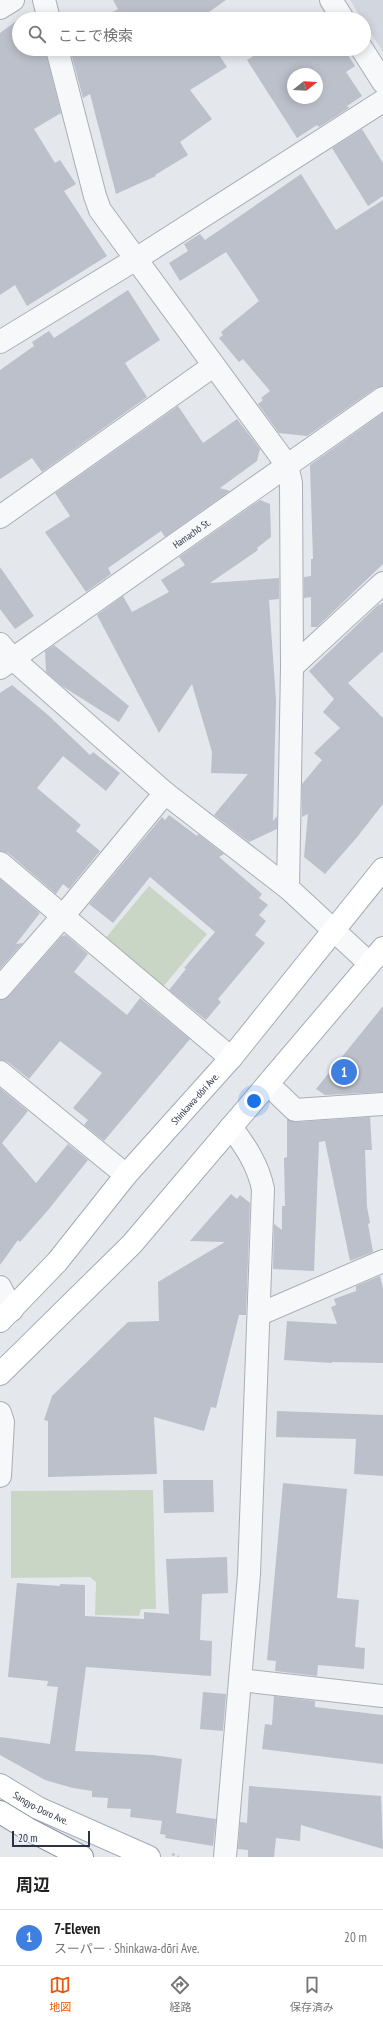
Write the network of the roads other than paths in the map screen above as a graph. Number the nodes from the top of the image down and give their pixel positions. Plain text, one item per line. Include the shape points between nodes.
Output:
1 (13, 0) edge
2 (44, 0) edge
3 (331, 0) edge
4 (0, 8) edge
5 (47, 12) edge
6 (339, 12) edge
7 (59, 56) edge
8 (366, 56) edge
9 (383, 82) edge
10 (383, 101) edge
11 (136, 259) junction
12 (0, 342) edge
13 (213, 366) junction
14 (383, 398) edge
15 (287, 465) junction
16 (0, 517) edge
17 (380, 590) edge
18 (4, 657) edge
19 (292, 667) junction
20 (165, 793) junction
21 (0, 863) edge
22 (383, 869) edge
23 (288, 888) junction
24 (63, 916) junction
25 (334, 929) junction
26 (376, 955) edge
27 (0, 988) edge
28 (231, 1058) junction
29 (0, 1072) edge
30 (268, 1085) junction
31 (383, 1104) edge
32 (231, 1127) junction
33 (126, 1175) junction
34 (383, 1260) edge
35 (0, 1287) edge
36 (260, 1314) junction
37 (6, 1316) edge
38 (0, 1374) edge
39 (0, 1413) edge
40 (0, 1476) edge
41 (240, 1680) junction
42 (383, 1696) edge
43 (0, 1785) edge
44 (0, 1812) edge
45 (82, 1857) edge
46 (149, 1857) edge
47 (225, 1857) edge

1 - 4 street
2 - 5 street
3 - 6 street
7 - 11 street via 100,210
8 - 9 street
10 - 11 street
11 - 12 street
11 - 13 street
13 - 15 street
13 - 16 street
14 - 15 street, Hamachō St.
15 - 18 street, Hamachō St.
15 - 19 street via 291,483
17 - 19 street
18 - 20 street
19 - 23 street
20 - 23 street
20 - 24 street
21 - 24 street
22 - 25 main road, Shinkawa-dōri Ave.
23 - 25 street
24 - 27 street
24 - 28 street
25 - 26 street
25 - 28 main road, Shinkawa-dōri Ave.
26 - 30 main road
28 - 33 main road, Shinkawa-dōri Ave.
29 - 33 street
30 - 31 street via 295,1110
30 - 32 main road
32 - 36 street via 252,1155 264,1189
32 - 38 main road via 132,1244
33 - 37 main road, Shinkawa-dōri Ave. via 57,1262
34 - 36 street
35 - 37 street
36 - 41 street via 250,1574
39 - 40 street via 3,1422
41 - 42 street
41 - 47 street
43 - 46 main road, Sangyo-Doro Ave. via 38,1808
44 - 45 main road

